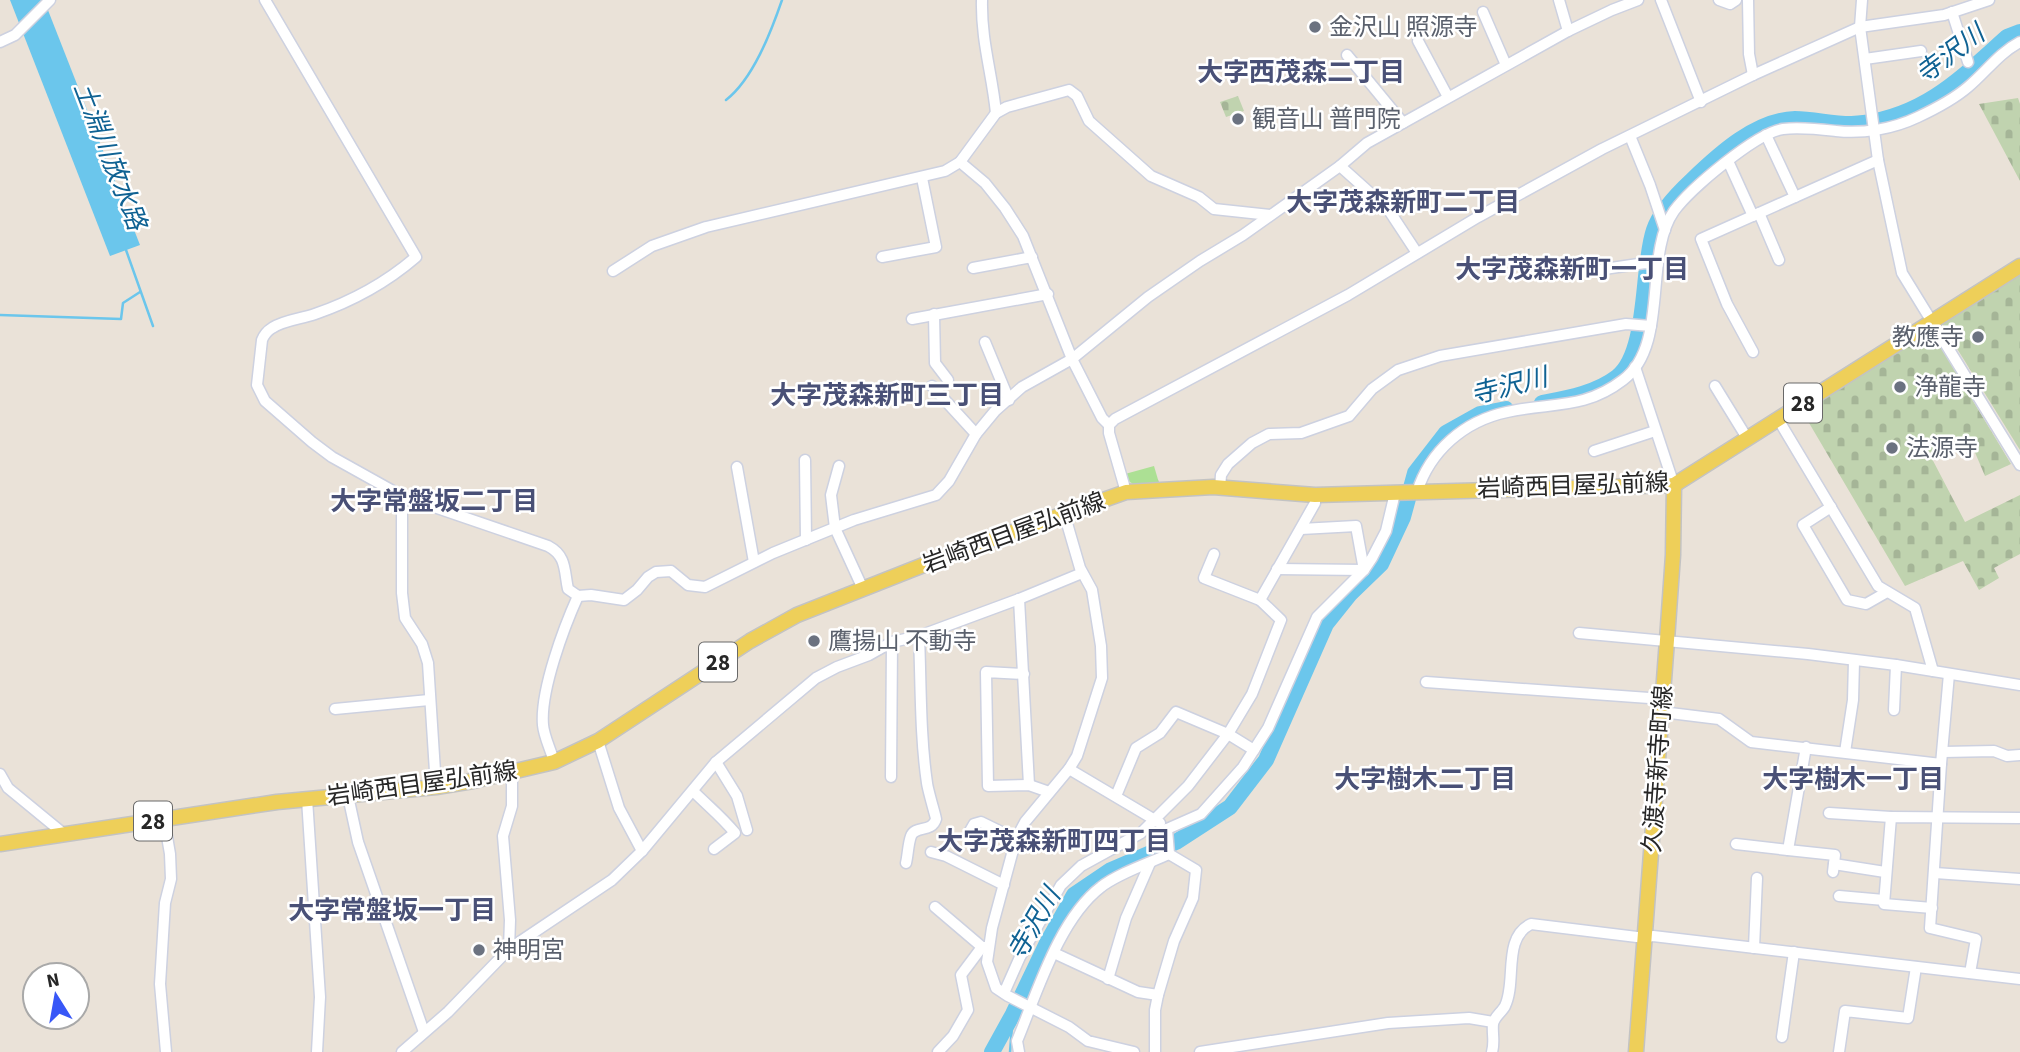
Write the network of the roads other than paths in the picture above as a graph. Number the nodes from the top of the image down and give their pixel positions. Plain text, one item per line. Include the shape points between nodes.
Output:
1 (50, 0) edge
2 (265, 0) edge
3 (982, 0) edge
4 (1559, 0) edge
5 (1638, 0) edge
6 (1661, 0) edge
7 (1718, 0) edge
8 (1736, 0) edge
9 (1748, 0) edge
10 (1862, 0) edge
11 (1989, 0) edge
12 (1483, 12) dead end
13 (1952, 12) junction
14 (1860, 27) junction
15 (1568, 31) junction
16 (1418, 41) dead end
17 (0, 42) edge
18 (2020, 42) edge
19 (1920, 51) dead end
20 (1347, 55) dead end
21 (1865, 59) junction
22 (1968, 62) dead end
23 (1506, 65) junction
24 (1753, 75) junction
25 (1448, 97) junction
26 (1701, 102) junction
27 (996, 113) junction
28 (1403, 123) junction
29 (1875, 129) junction
30 (1766, 135) junction
31 (1630, 136) junction
32 (1878, 160) junction
33 (960, 162) junction
34 (1728, 162) junction
35 (1340, 166) junction
36 (922, 178) junction
37 (1795, 197) junction
38 (1756, 214) junction
39 (1270, 215) junction
40 (1665, 230) junction
41 (1417, 253) junction
42 (882, 257) dead end
43 (1032, 257) junction
44 (1779, 260) dead end
45 (1658, 264) junction
46 (2020, 267) edge
47 (973, 268) dead end
48 (613, 271) dead end
49 (1584, 272) dead end
50 (1048, 294) junction
51 (934, 314) junction
52 (912, 319) dead end
53 (1932, 322) junction
54 (1645, 326) junction
55 (985, 342) dead end
56 (1754, 352) dead end
57 (1072, 359) junction
58 (1635, 367) junction
59 (948, 380) dead end
60 (932, 386) dead end
61 (1715, 386) dead end
62 (1009, 400) junction
63 (1778, 419) junction
64 (1109, 425) junction
65 (1655, 431) junction
66 (976, 434) junction
67 (1747, 438) junction
68 (1594, 452) dead end
69 (804, 460) dead end
70 (2020, 465) edge
71 (839, 466) dead end
72 (737, 467) dead end
73 (1674, 485) junction
74 (1220, 488) junction
75 (1126, 492) junction
76 (1406, 493) junction
77 (1315, 495) junction
78 (402, 496) junction
79 (1831, 507) junction
80 (1064, 513) junction
81 (835, 528) junction
82 (1301, 529) junction
83 (806, 540) junction
84 (1214, 554) dead end
85 (754, 562) junction
86 (1277, 569) junction
87 (1364, 570) junction
88 (1082, 573) junction
89 (863, 589) junction
90 (1887, 592) junction
91 (578, 596) junction
92 (1019, 599) junction
93 (1259, 600) junction
94 (1579, 633) dead end
95 (919, 636) junction
96 (1667, 640) junction
97 (892, 642) junction
98 (1854, 661) junction
99 (1896, 665) junction
100 (1933, 671) junction
101 (1024, 674) junction
102 (1949, 674) junction
103 (1426, 682) dead end
104 (2020, 685) edge
105 (429, 700) junction
106 (1662, 706) junction
107 (335, 709) dead end
108 (1894, 710) dead end
109 (1228, 734) junction
110 (598, 741) junction
111 (1806, 747) junction
112 (1254, 750) junction
113 (1845, 752) junction
114 (1943, 752) junction
115 (2020, 755) edge
116 (554, 762) junction
117 (716, 762) junction
118 (1941, 764) junction
119 (1069, 769) junction
120 (512, 773) junction
121 (0, 774) edge
122 (891, 777) dead end
123 (1029, 785) junction
124 (436, 787) junction
125 (693, 791) junction
126 (1049, 792) junction
127 (348, 796) junction
128 (1116, 796) junction
129 (307, 799) junction
130 (1829, 813) dead end
131 (1891, 817) junction
132 (1936, 817) junction
133 (1155, 818) junction
134 (2020, 818) edge
135 (163, 819) junction
136 (747, 830) dead end
137 (1167, 830) junction
138 (970, 831) dead end
139 (64, 834) junction
140 (1016, 839) junction
141 (0, 844) edge
142 (1736, 844) dead end
143 (714, 849) dead end
144 (1788, 849) junction
145 (642, 851) junction
146 (931, 852) dead end
147 (1168, 852) junction
148 (906, 863) dead end
149 (1150, 863) junction
150 (1885, 872) junction
151 (1935, 873) junction
152 (1757, 878) dead end
153 (2020, 879) edge
154 (1004, 885) junction
155 (1839, 896) dead end
156 (1884, 901) junction
157 (935, 907) dead end
158 (1932, 908) junction
159 (1645, 938) junction
160 (985, 947) junction
161 (1754, 948) junction
162 (509, 949) junction
163 (1054, 953) junction
164 (1794, 953) junction
165 (1916, 967) junction
166 (1970, 973) junction
167 (1108, 979) junction
168 (2020, 979) edge
169 (1006, 994) junction
170 (1158, 995) junction
171 (1028, 1006) junction
172 (1493, 1022) junction
173 (424, 1032) junction
174 (1782, 1037) dead end
175 (1088, 1041) junction
176 (166, 1052) edge
177 (317, 1052) edge
178 (402, 1052) edge
179 (938, 1052) edge
180 (1018, 1052) edge
181 (1082, 1052) edge
182 (1134, 1052) edge
183 (1155, 1052) edge
184 (1200, 1052) edge
185 (1492, 1052) edge
186 (1636, 1052) edge
187 (1839, 1052) edge

1 - 17 street via 15,35
2 - 78 street via 415,257 371,288 265,334 257,385 265,401 312,442
3 - 27 street via 983,43
4 - 15 street
5 - 15 street
6 - 26 street
7 - 8 street via 1731,4
9 - 24 street
10 - 14 street
11 - 13 street
12 - 23 street
13 - 14 street
13 - 22 street
14 - 21 street
14 - 24 street
15 - 23 street
16 - 25 street
18 - 29 street via 1947,102 1916,118
19 - 21 street
20 - 28 street
21 - 29 street
23 - 25 street
24 - 26 street
25 - 28 street
26 - 31 street
27 - 33 street
27 - 39 street via 1069,90 1089,121 1151,176 1199,197 1214,209
28 - 35 street via 1367,143
29 - 30 street via 1780,129
29 - 32 street
30 - 34 street
30 - 37 street
31 - 40 street
31 - 41 street
32 - 37 street
32 - 53 street via 1902,273
33 - 36 street
33 - 43 street via 1005,208
34 - 38 street
34 - 40 street via 1692,191
35 - 39 street
35 - 41 street via 1388,209
36 - 42 street via 936,247
36 - 48 street via 706,227 652,246
37 - 38 street
38 - 44 street
38 - 56 street via 1701,239 1727,304
39 - 57 street via 1148,297
40 - 45 street
41 - 64 street
43 - 47 street
43 - 50 street
45 - 49 street
45 - 54 street
46 - 53 main road, 岩崎西目屋弘前線 / 28
50 - 51 street
50 - 57 street
51 - 52 street
51 - 59 street via 935,363
53 - 63 main road, 岩崎西目屋弘前線 / 28
53 - 70 street
54 - 58 street via 1645,348
54 - 74 street via 1626,324 1440,356 1398,370 1372,389 1349,416 1301,433 1269,434 1252,443 1228,464
55 - 62 street
57 - 62 street via 1022,387
57 - 64 street
58 - 65 street
58 - 76 street via 1626,379 1587,401 1506,412 1476,423 1454,436
60 - 66 street
61 - 67 street
62 - 66 street
63 - 67 main road, 岩崎西目屋弘前線 / 28
63 - 79 street
64 - 75 street
65 - 68 street
65 - 73 street
66 - 81 street via 936,495
67 - 73 main road, 岩崎西目屋弘前線 / 28
69 - 83 street
71 - 81 street via 831,495
72 - 85 street
73 - 76 main road, 岩崎西目屋弘前線 / 28
73 - 96 main road, 久渡寺新寺町線
74 - 75 main road, 岩崎西目屋弘前線 / 28
74 - 77 main road, 岩崎西目屋弘前線 / 28
75 - 80 main road, 岩崎西目屋弘前線 / 28
76 - 77 main road, 岩崎西目屋弘前線 / 28
76 - 87 street
77 - 82 street
78 - 91 street via 558,551 564,560 568,589
78 - 105 street via 403,606 428,663
79 - 90 street via 1878,586
79 - 90 street via 1803,525 1847,600 1866,604
80 - 88 street
80 - 89 main road, 岩崎西目屋弘前線 / 28
81 - 83 street
81 - 89 street
82 - 86 street
82 - 87 street via 1356,526
83 - 85 street
84 - 93 street via 1204,579
85 - 91 street via 705,587 661,571 624,600
86 - 87 street
86 - 93 street
87 - 112 street via 1317,617
88 - 92 street
88 - 119 street via 1092,590 1102,678
89 - 110 main road, 岩崎西目屋弘前線 / 28 via 797,615 750,641
90 - 100 street via 1915,608
91 - 116 street via 544,700 543,725
92 - 95 street
92 - 101 street
93 - 109 street via 1281,620 1252,694
94 - 96 street
95 - 97 street
95 - 148 street via 926,777 936,815 935,824 911,835
96 - 98 street
96 - 106 main road, 久渡寺新寺町線
97 - 117 street via 816,678
97 - 122 street
98 - 99 street
98 - 113 street
99 - 100 street
99 - 108 street
100 - 102 street
101 - 123 street
101 - 123 street via 986,672 988,786
102 - 104 street
102 - 114 street
103 - 106 street
105 - 107 street
105 - 124 street
106 - 111 street via 1719,719 1751,742
106 - 159 main road, 久渡寺新寺町線
109 - 112 street
109 - 128 street via 1175,712 1160,733 1136,748
109 - 133 street via 1188,786
110 - 116 main road, 岩崎西目屋弘前線 / 28
110 - 145 street via 619,808
111 - 113 street
111 - 144 street
112 - 137 street via 1201,814
113 - 118 street
114 - 115 street
114 - 118 street
116 - 120 main road, 岩崎西目屋弘前線 / 28
117 - 125 street
117 - 136 street via 737,796
118 - 132 street
119 - 126 street
119 - 128 street
120 - 124 main road, 岩崎西目屋弘前線 / 28
120 - 162 street via 512,806 503,836
121 - 139 street via 8,788
123 - 126 street
124 - 127 main road, 岩崎西目屋弘前線 / 28
125 - 143 street via 735,833
125 - 145 street
126 - 140 street
127 - 129 main road, 岩崎西目屋弘前線 / 28
127 - 173 street via 358,842
128 - 133 street
129 - 135 main road, 岩崎西目屋弘前線 / 28
129 - 177 street via 320,997
130 - 131 street
131 - 132 street
131 - 150 street
132 - 134 street
132 - 151 street
133 - 137 street
133 - 169 street via 1141,833 1081,866 1061,885 1032,934
135 - 139 main road, 岩崎西目屋弘前線 / 28
135 - 176 street via 171,879 160,984
137 - 147 street
138 - 140 street via 981,822
139 - 141 main road, 岩崎西目屋弘前線 / 28
140 - 154 street
142 - 144 street
144 - 150 street via 1835,855 1834,868
145 - 162 street via 612,880
146 - 154 street
147 - 149 street
147 - 170 street via 1196,870 1193,898
149 - 163 street via 1102,886 1072,919
149 - 167 street via 1126,918
150 - 156 street
151 - 153 street
151 - 158 street
152 - 161 street
154 - 160 street
155 - 156 street
156 - 158 street
157 - 160 street
158 - 166 street via 1930,928 1976,939
159 - 161 street
159 - 172 street via 1531,924 1523,928 1514,945 1506,1004
159 - 186 main road, 久渡寺新寺町線
160 - 169 street via 996,988
160 - 179 street via 961,975 968,1010
161 - 164 street
162 - 173 street
163 - 167 street
163 - 171 street
164 - 165 street
164 - 174 street
165 - 166 street
165 - 187 street via 1908,1018 1845,1011
166 - 168 street
167 - 170 street
169 - 171 street
170 - 183 street
171 - 175 street
171 - 180 street
172 - 184 street via 1469,1018 1388,1023
172 - 185 street
173 - 178 street
175 - 181 street
175 - 182 street

